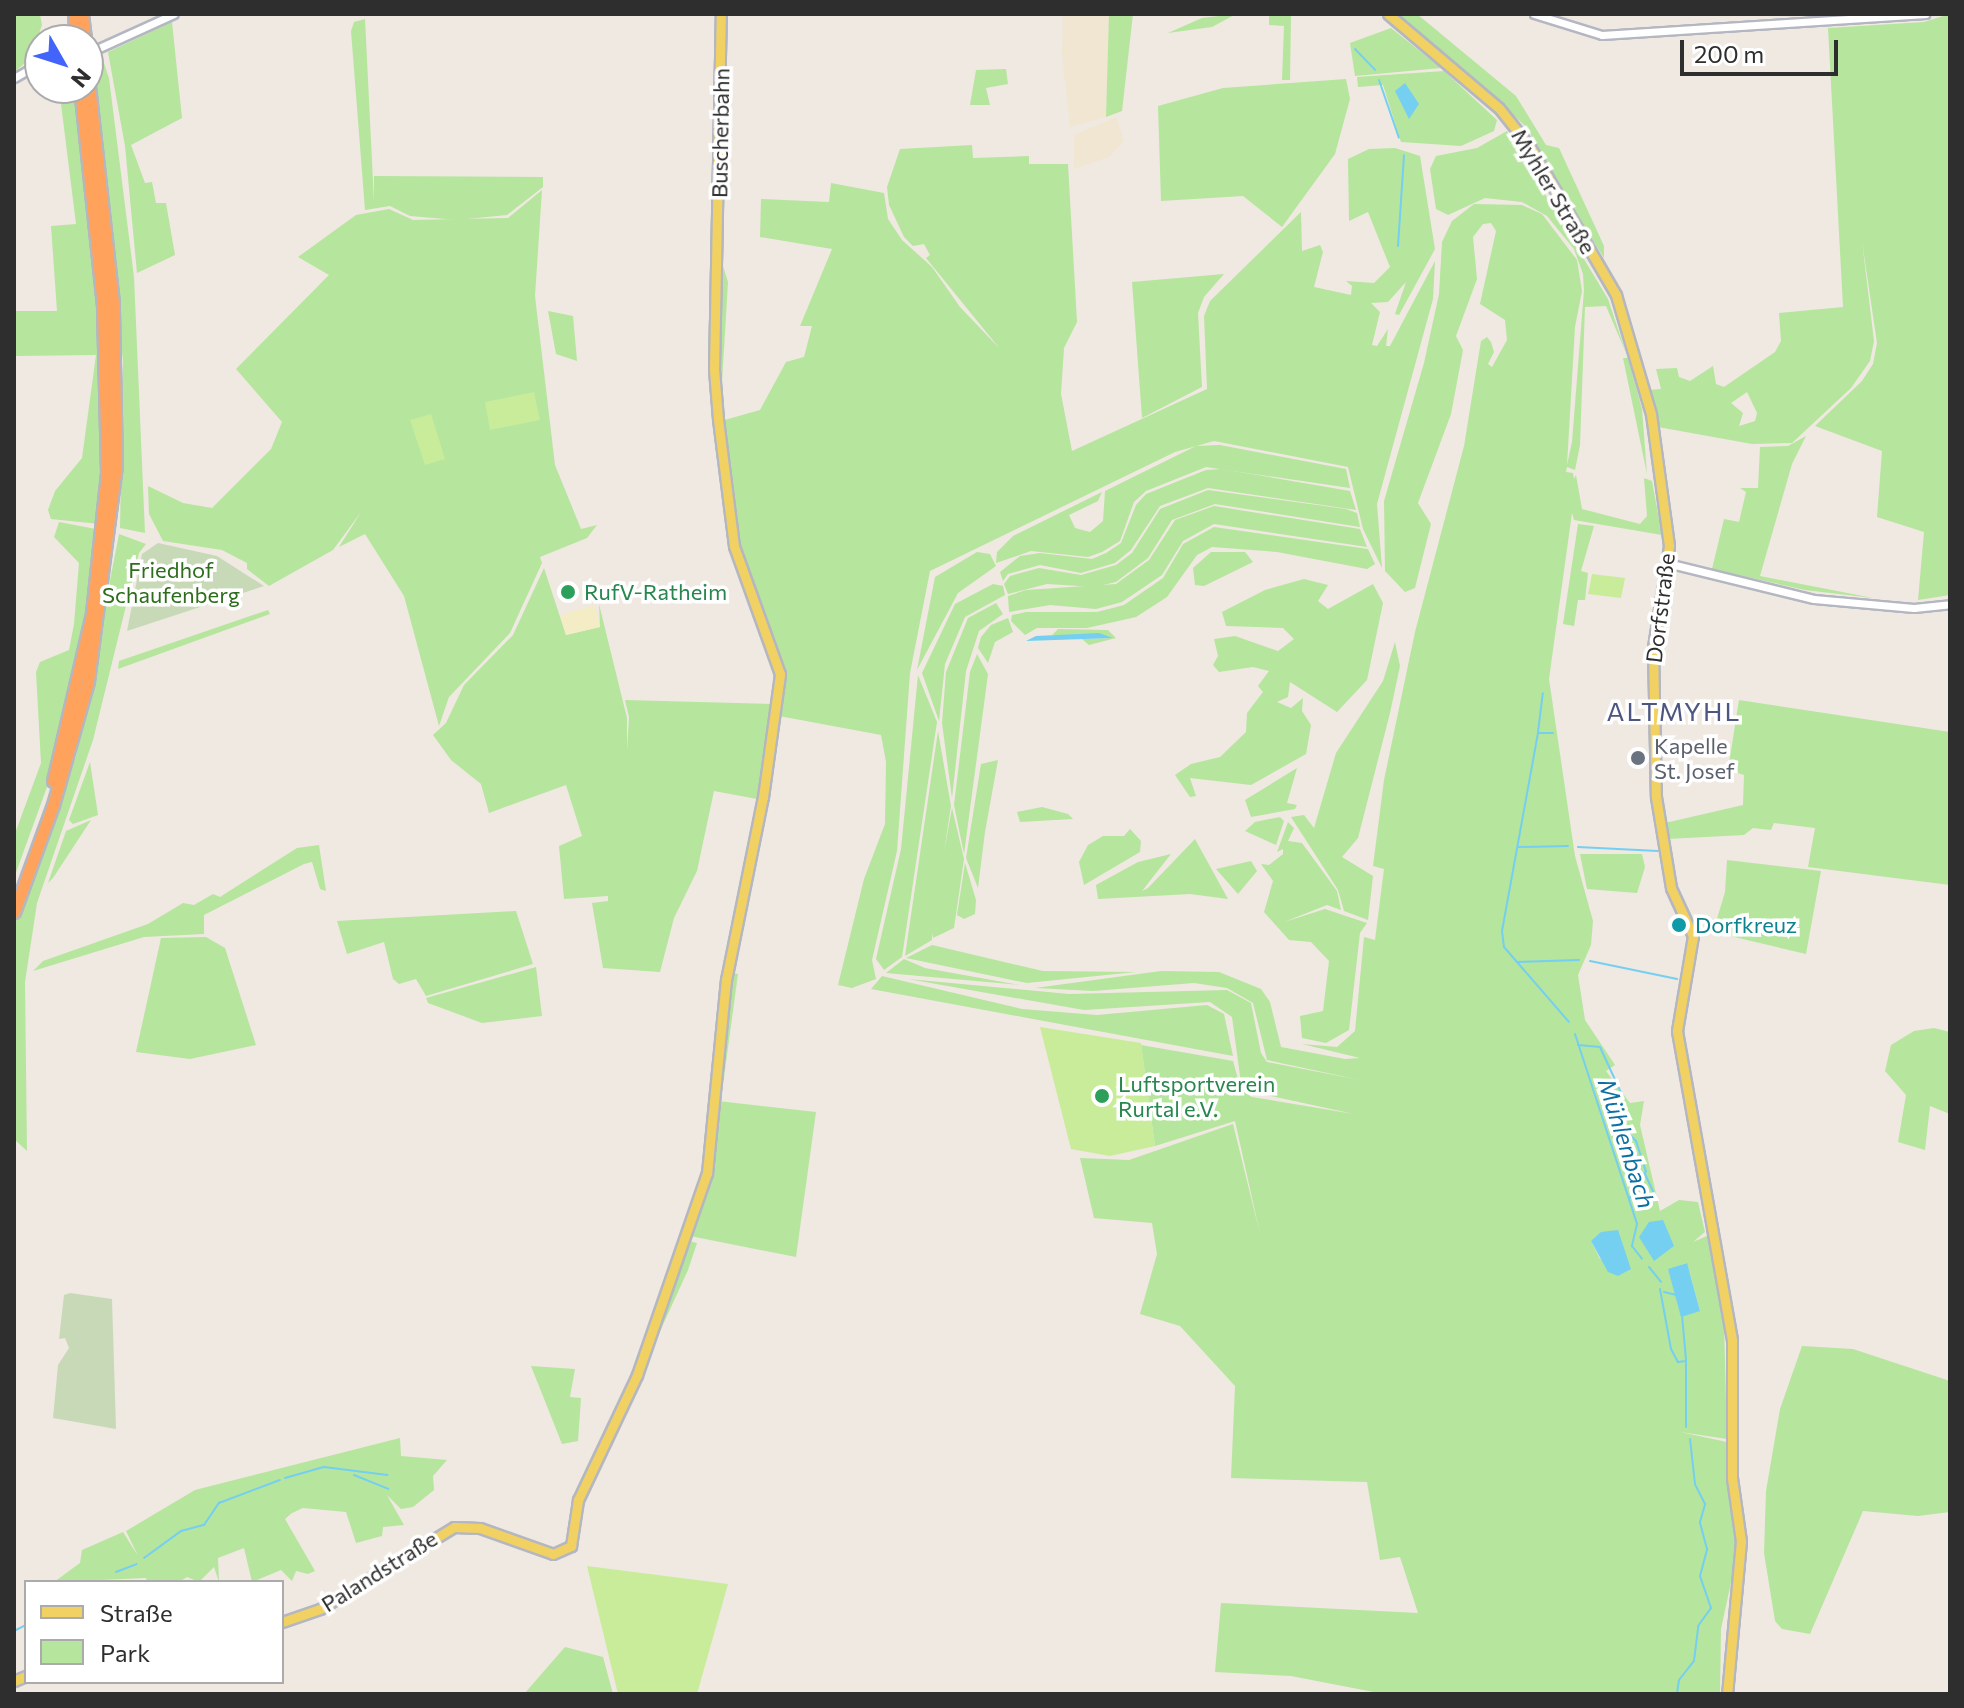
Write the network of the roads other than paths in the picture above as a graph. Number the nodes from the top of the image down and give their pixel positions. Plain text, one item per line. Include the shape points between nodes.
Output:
1 (174, 14) edge
2 (721, 14) edge
3 (1388, 14) edge
4 (1534, 14) edge
5 (1925, 14) edge
6 (104, 46) edge
7 (82, 104) edge
8 (91, 104) edge
9 (1651, 414) joint
10 (1667, 563) junction
11 (1950, 604) edge
12 (14, 893) edge
13 (14, 912) edge
14 (567, 1549) joint
15 (284, 1621) edge
16 (1727, 1694) edge

1 - 6 street
2 - 14 main road, Buscherbahn via 714,369 725,502 738,560 778,659 780,690 726,980 707,1173 637,1375 578,1500 574,1539
3 - 9 main road, Myhler Straße via 1499,108 1530,147 1616,295
4 - 5 street via 1602,35
7 - 12 highway via 107,365 102,542 56,771
8 - 13 highway via 113,303 116,466 88,681 53,805
9 - 10 main road, Dorfstraße
10 - 11 street via 1814,599 1914,608
10 - 16 main road, Dorfstraße via 1653,647 1652,755 1671,888 1693,936 1677,1031 1732,1340 1732,1478 1741,1541
14 - 15 main road, Palandstraße via 553,1554 480,1528 454,1527 320,1609

